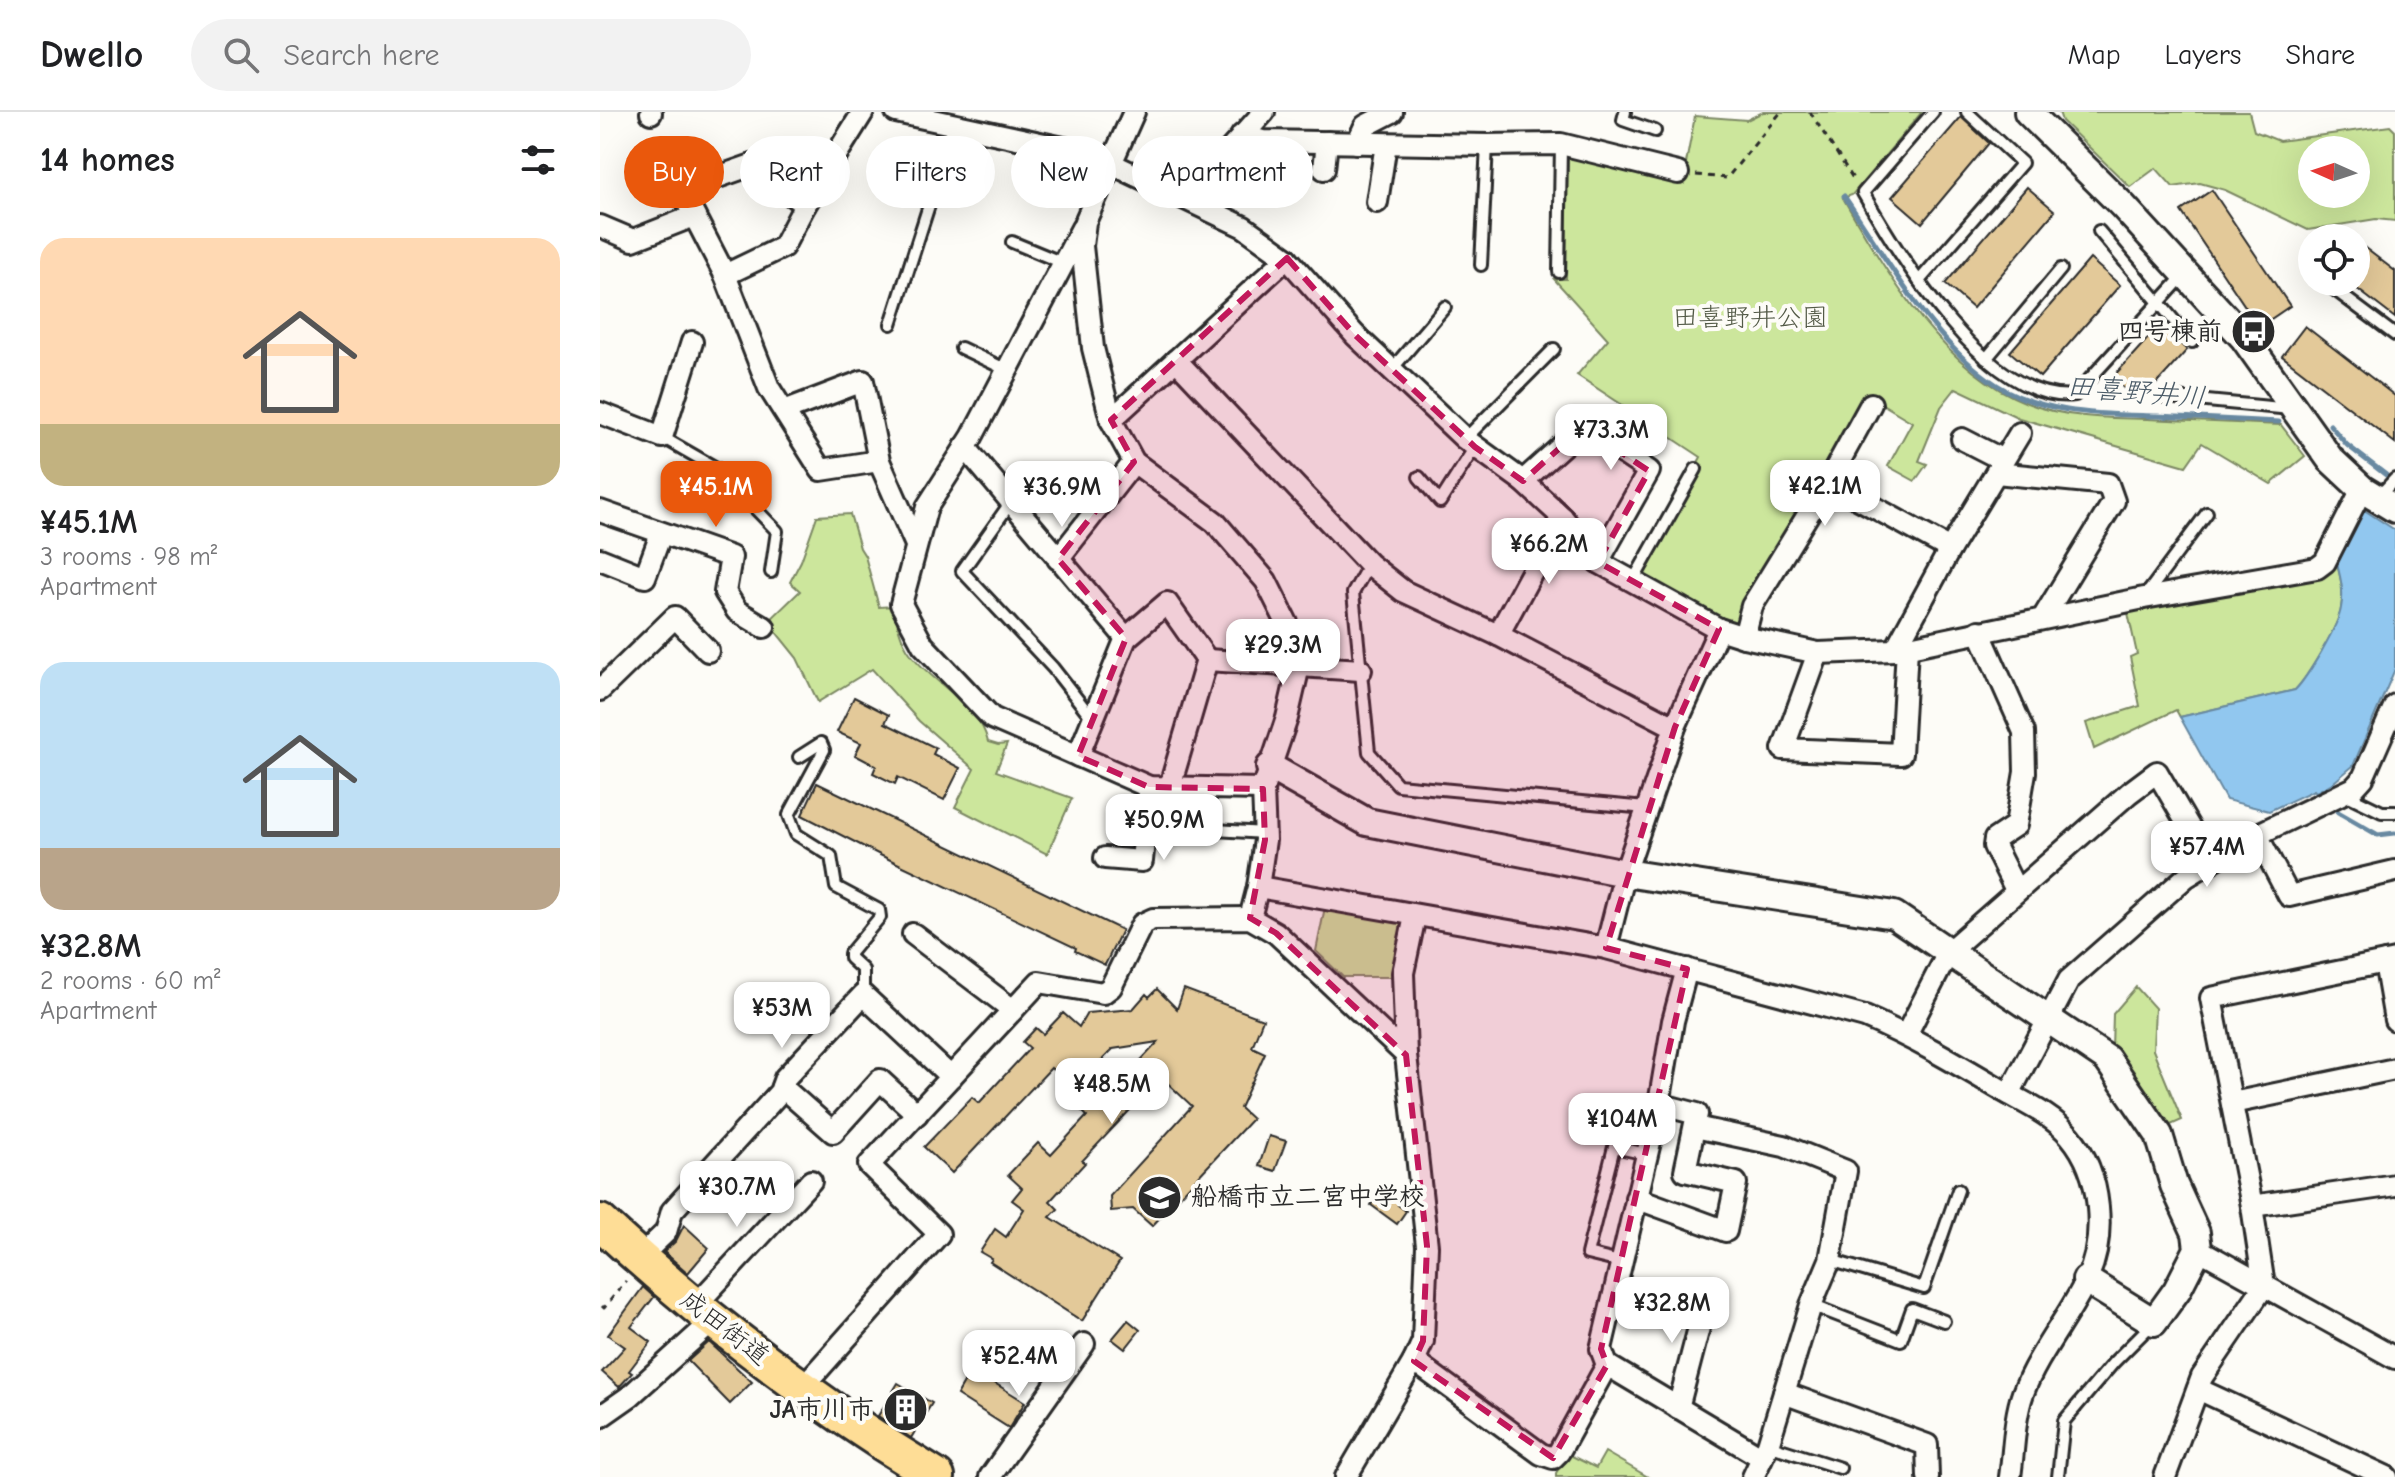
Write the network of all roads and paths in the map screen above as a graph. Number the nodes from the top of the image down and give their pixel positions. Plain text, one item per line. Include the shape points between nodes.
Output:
1 (863, 112) edge
2 (896, 112) edge
3 (1134, 112) edge
4 (1264, 112) edge
5 (1392, 112) edge
6 (1625, 112) edge
7 (1781, 112) edge
8 (1810, 112) edge
9 (1933, 112) edge
10 (1967, 112) edge
11 (2028, 112) edge
12 (955, 124) junction
13 (1655, 131) dead end
14 (1242, 135) joint
15 (848, 136) edge
16 (1011, 136) edge
17 (1327, 142) junction
18 (1357, 143) junction
19 (1386, 144) junction
20 (1561, 144) junction
21 (1487, 145) junction
22 (1116, 153) edge
23 (740, 169) edge
24 (1324, 169) dead end
25 (1678, 173) joint
26 (1863, 193) junction
27 (1377, 202) dead end
28 (803, 208) edge
29 (1091, 208) edge
30 (1206, 208) edge
31 (694, 216) junction
32 (1085, 222) junction
33 (600, 226) edge
34 (2099, 231) dead end
35 (1012, 242) dead end
36 (1287, 258) junction
37 (1063, 263) junction
38 (1481, 265) dead end
39 (2061, 269) dead end
40 (1559, 272) dead end
41 (2186, 273) junction
42 (725, 275) junction
43 (1919, 281) junction
44 (2343, 296) edge
45 (2158, 301) junction
46 (1445, 307) dead end
47 (891, 324) dead end
48 (2395, 335) edge
49 (692, 342) dead end
50 (2192, 342) dead end
51 (961, 348) dead end
52 (1554, 349) dead end
53 (1986, 359) junction
54 (1176, 360) junction
55 (1392, 369) junction
56 (1007, 370) junction
57 (2165, 397) dead end
58 (1871, 404) dead end
59 (2294, 410) junction
60 (784, 411) junction
61 (600, 413) edge
62 (1111, 420) junction
63 (2020, 433) dead end
64 (662, 437) junction
65 (1962, 439) dead end
66 (1470, 443) junction
67 (965, 447) junction
68 (879, 461) junction
69 (1134, 462) junction
70 (2000, 467) junction
71 (1696, 469) dead end
72 (1419, 477) dead end
73 (1523, 481) junction
74 (1828, 482) junction
75 (2382, 494) edge
76 (1011, 502) junction
77 (600, 511) edge
78 (2207, 513) dead end
79 (1562, 517) junction
80 (661, 534) junction
81 (916, 545) junction
82 (1950, 549) junction
83 (600, 559) edge
84 (1058, 559) junction
85 (1598, 562) junction
86 (1369, 564) junction
87 (771, 572) dead end
88 (1633, 581) junction
89 (2144, 598) junction
90 (2043, 618) junction
91 (764, 627) dead end
92 (1719, 629) junction
93 (1979, 631) junction
94 (1498, 635) junction
95 (1744, 637) junction
96 (1126, 638) junction
97 (1901, 649) junction
98 (708, 651) dead end
99 (1818, 653) junction
100 (1207, 660) junction
101 (1299, 666) junction
102 (1361, 670) junction
103 (600, 690) edge
104 (2395, 705) edge
105 (1092, 718) junction
106 (1675, 727) junction
107 (1078, 756) junction
108 (799, 757) dead end
109 (1266, 778) junction
110 (1160, 786) junction
111 (2343, 793) junction
112 (1646, 808) junction
113 (2395, 812) edge
114 (1199, 829) dead end
115 (1265, 833) junction
116 (2257, 835) junction
117 (1105, 858) dead end
118 (2209, 861) junction
119 (2395, 871) edge
120 (1625, 873) junction
121 (1258, 887) junction
122 (2016, 890) junction
123 (1415, 916) junction
124 (1250, 918) junction
125 (913, 934) dead end
126 (1606, 948) junction
127 (1949, 951) junction
128 (2390, 961) edge
129 (1687, 969) junction
130 (863, 995) junction
131 (1013, 1010) junction
132 (2049, 1017) junction
133 (2395, 1020) edge
134 (1906, 1035) junction
135 (1406, 1055) junction
136 (2395, 1069) edge
137 (951, 1077) junction
138 (782, 1087) junction
139 (2009, 1094) junction
140 (2232, 1103) junction
141 (1659, 1104) junction
142 (917, 1114) junction
143 (1695, 1127) junction
144 (1647, 1154) junction
145 (811, 1181) dead end
146 (2395, 1185) edge
147 (1958, 1190) dead end
148 (1636, 1198) junction
149 (2252, 1206) junction
150 (600, 1222) edge
151 (2198, 1249) junction
152 (1830, 1260) junction
153 (1620, 1262) junction
154 (633, 1268) junction
155 (2086, 1280) junction
156 (2264, 1286) junction
157 (1708, 1293) dead end
158 (1811, 1305) junction
159 (602, 1306) edge
160 (704, 1314) junction
161 (1944, 1321) dead end
162 (2154, 1322) junction
163 (1084, 1344) dead end
164 (2395, 1358) edge
165 (1414, 1361) junction
166 (1607, 1365) junction
167 (802, 1388) junction
168 (2198, 1389) junction
169 (1784, 1393) junction
170 (1678, 1408) junction
171 (600, 1417) edge
172 (1765, 1451) junction
173 (1840, 1468) dead end
174 (926, 1474) edge
175 (990, 1477) edge
176 (1346, 1477) edge
177 (1753, 1477) edge
178 (1928, 1477) edge
179 (2010, 1477) edge
180 (2058, 1477) edge
181 (2165, 1477) edge
182 (2387, 1477) edge

1 - 15 street
2 - 12 street
3 - 22 street
4 - 14 street
5 - 18 street via 1365,126
6 - 13 lane via 1623,120
7 - 25 path via 1727,178
8 - 26 path
9 - 26 lane
10 - 43 lane via 2022,163
11 - 41 street
12 - 16 street
12 - 47 lane
14 - 17 street via 1263,141
17 - 18 street
17 - 24 street
18 - 19 street
19 - 21 street
19 - 27 street
20 - 21 street
20 - 25 street
20 - 40 lane
21 - 38 lane
23 - 31 street via 681,190
26 - 43 lane
28 - 42 street via 783,247
29 - 32 street
30 - 36 street
31 - 33 street via 633,240
31 - 42 street
32 - 37 street
32 - 62 street via 1082,246 1093,348
34 - 45 lane
35 - 37 lane
36 - 54 street
36 - 55 street
37 - 56 street
39 - 53 lane
41 - 45 lane
41 - 59 street via 2244,338
42 - 60 street via 769,388
43 - 53 lane
44 - 48 lane
45 - 50 lane
45 - 53 lane via 2075,395 2031,388
46 - 55 lane
49 - 64 street
51 - 56 lane
52 - 66 lane
54 - 62 street
54 - 86 street
55 - 66 street
56 - 67 street
57 - 59 lane
58 - 74 street
59 - 75 street via 2330,459
60 - 68 street via 821,470
60 - 68 street via 863,381
61 - 64 street
62 - 69 street
63 - 70 street
64 - 87 lane via 716,468 777,531
65 - 70 street
66 - 72 lane via 1440,502
66 - 73 street
67 - 76 street
67 - 81 street via 927,507
68 - 81 street
69 - 84 street
69 - 101 street via 1215,522 1266,581 1296,641
70 - 82 street
70 - 90 street via 2108,484 2114,501
71 - 88 lane
73 - 79 street
73 - 85 street via 1583,427 1649,471
74 - 82 street
74 - 95 street via 1752,606
75 - 89 street via 2317,568
76 - 84 street
76 - 105 lane via 962,571
77 - 80 street
78 - 89 lane
79 - 85 street
79 - 94 street
80 - 83 street via 645,577
80 - 91 street via 731,557 725,592 737,611
81 - 107 street via 901,604 923,645 992,718
82 - 97 street
84 - 96 street
85 - 88 street
86 - 94 street via 1403,591
86 - 102 lane via 1353,593
88 - 92 street
89 - 90 street
90 - 93 street
92 - 95 street
92 - 106 street
93 - 97 street
93 - 122 street via 2024,732 2025,772 2016,825 1995,839 1994,846
94 - 106 street
95 - 99 street
96 - 100 street via 1167,603
96 - 105 street
97 - 99 street
97 - 99 street via 1901,754 1783,749
98 - 103 street via 675,617
100 - 101 street
100 - 110 street
101 - 102 street
101 - 109 street
102 - 112 lane via 1369,752 1398,785
104 - 111 street via 2363,778
105 - 107 street
106 - 112 street
107 - 110 street
108 - 130 lane via 821,743 824,750 789,815 796,834 831,856 836,887 879,910 880,917 850,953 863,970
109 - 110 street
109 - 115 street
109 - 120 street via 1367,822
110 - 117 street via 1142,861
111 - 113 lane via 2382,812
111 - 116 street
112 - 120 street
114 - 115 lane
115 - 121 street
116 - 118 street
116 - 119 street via 2289,896
118 - 122 street via 2157,772
118 - 132 street via 2069,980
120 - 126 street
120 - 127 street via 1894,915
121 - 123 street
121 - 124 street
122 - 127 street
123 - 126 street
123 - 135 street via 1403,973
124 - 131 street via 1153,919 1142,924 1111,987 1103,993 1039,982
124 - 135 street via 1276,933
125 - 131 street
126 - 129 street
127 - 132 street
127 - 134 street
128 - 133 street
128 - 140 street via 2211,998
129 - 134 street via 1865,1017
129 - 141 street
130 - 137 street
130 - 138 street
131 - 137 street
132 - 139 street
132 - 151 street via 2107,1059 2159,1135
134 - 139 street
135 - 165 street via 1427,1246 1423,1341
136 - 140 street
137 - 142 street
138 - 142 street via 833,1132 880,1080
138 - 154 street via 672,1211 666,1232
139 - 155 street via 2061,1128 2090,1172 2099,1227
140 - 149 street
141 - 143 street via 1697,1114
141 - 144 street
142 - 167 street via 869,1165 939,1234
143 - 148 street via 1685,1171 1736,1183 1726,1231
143 - 152 street via 1784,1146 1846,1171
144 - 148 street
144 - 153 lane via 1614,1147 1587,1254
145 - 160 street
146 - 149 street
147 - 152 lane via 1924,1288
148 - 153 street
149 - 156 street
150 - 154 highway, 成田街道
151 - 156 street
151 - 162 street
152 - 158 street
153 - 166 street via 1601,1349
154 - 159 path
154 - 160 highway, 成田街道
155 - 162 street
155 - 179 street via 2024,1391
156 - 164 street
156 - 168 street
157 - 170 street
158 - 161 lane via 1901,1340 1912,1309
158 - 169 street
160 - 167 highway, 成田街道
160 - 171 street via 630,1396
162 - 180 lane via 2064,1421
163 - 175 street
165 - 166 street via 1553,1458
165 - 176 street
166 - 170 street
167 - 174 highway, 成田街道
168 - 181 street
168 - 182 street
169 - 172 street
169 - 178 street via 1927,1445
170 - 172 street
172 - 173 lane
172 - 177 street

